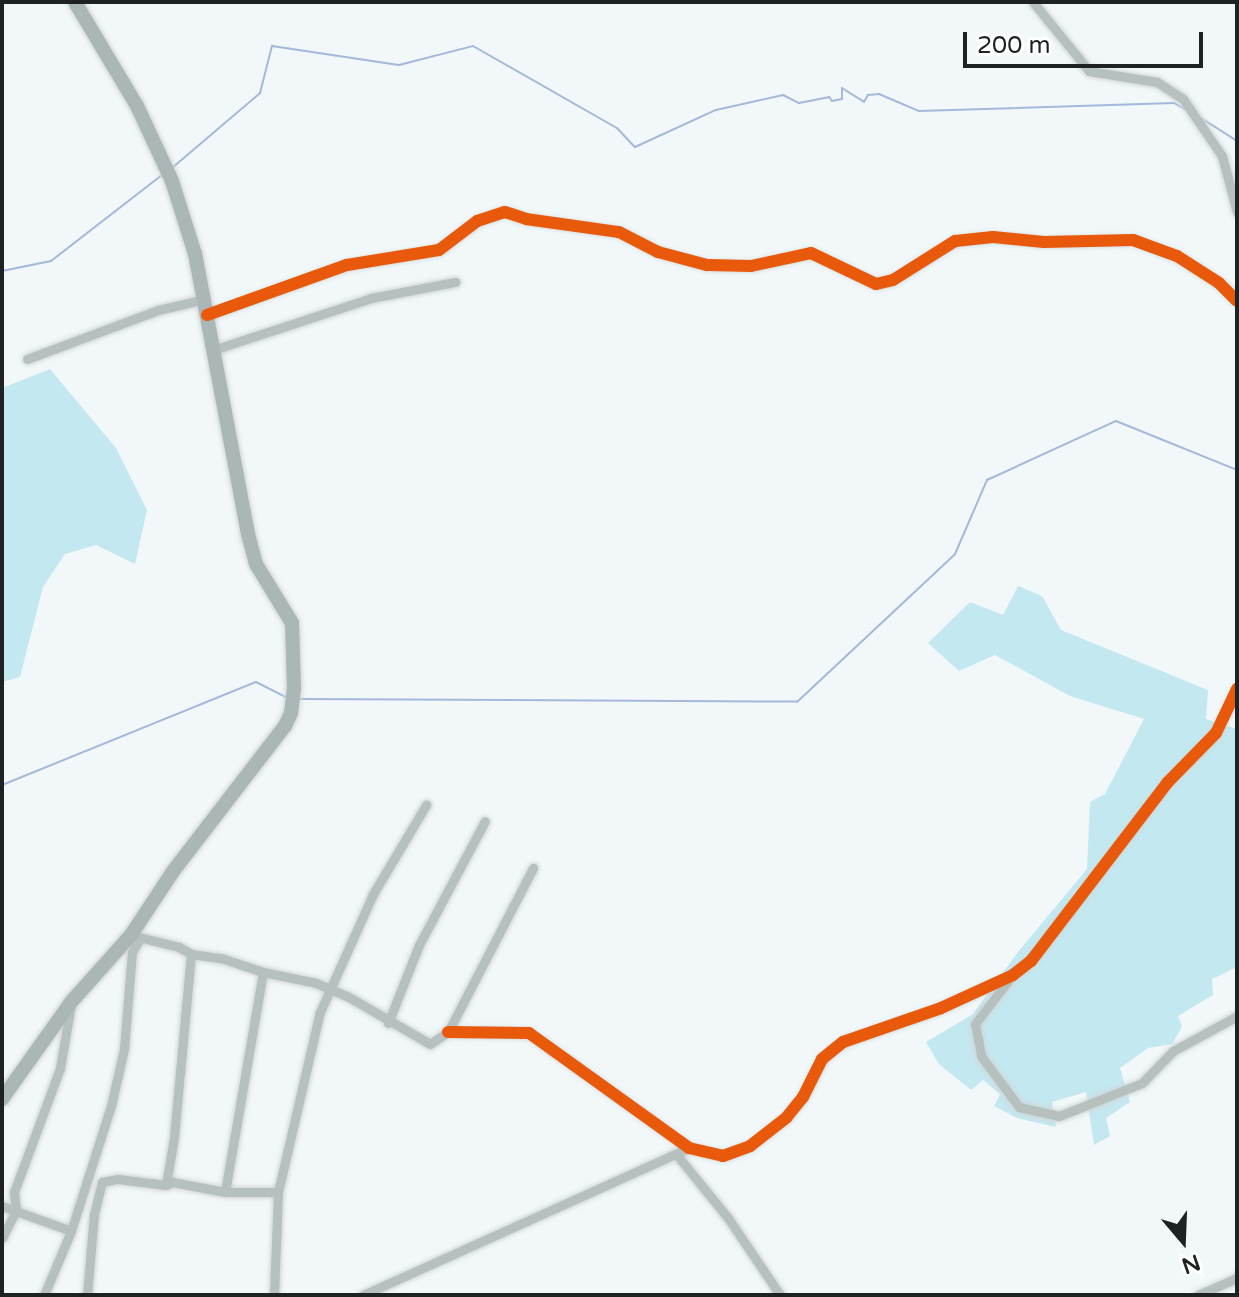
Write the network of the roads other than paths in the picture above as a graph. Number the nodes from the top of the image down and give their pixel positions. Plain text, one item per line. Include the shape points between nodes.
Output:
1 (75, 2) edge
2 (1033, 2) edge
3 (1237, 212) edge
4 (455, 282) dead end
5 (205, 299) junction
6 (1237, 301) edge
7 (207, 315) junction
8 (213, 350) junction
9 (27, 359) dead end
10 (1237, 689) edge
11 (426, 805) dead end
12 (485, 821) dead end
13 (533, 868) dead end
14 (136, 936) junction
15 (191, 954) junction
16 (263, 972) junction
17 (1013, 975) junction
18 (332, 989) junction
19 (72, 1001) junction
20 (1237, 1016) edge
21 (388, 1023) junction
22 (448, 1032) junction
23 (2, 1099) edge
24 (689, 1148) junction
25 (676, 1154) junction
26 (166, 1185) junction
27 (225, 1192) junction
28 (278, 1192) junction
29 (2, 1206) edge
30 (16, 1211) junction
31 (71, 1231) junction
32 (2, 1238) edge
33 (1237, 1278) edge
34 (44, 1295) edge
35 (87, 1295) edge
36 (274, 1295) edge
37 (363, 1295) edge
38 (780, 1295) edge
39 (1198, 1295) edge

1 - 5 main road via 126,85 168,174
2 - 3 street via 1089,71 1157,82 1183,99 1222,156
4 - 8 street via 371,298
5 - 7 main road
5 - 9 street via 158,310
6 - 7 street via 1177,256 1133,240 955,241 893,280 876,284 811,253 751,266 707,265 658,252 619,232 505,212 477,221 439,250 347,265
7 - 8 main road
8 - 14 main road via 256,564 292,623 291,713 174,870
10 - 17 street via 1216,733 1167,783 1049,940
11 - 18 street via 373,894
12 - 21 street via 419,945
13 - 22 street
14 - 15 street
14 - 19 main road
14 - 31 street via 124,1049
15 - 16 street
15 - 26 street
16 - 18 street
16 - 27 street
17 - 20 street via 975,1024 981,1056 1019,1107 1059,1116 1142,1083 1173,1051
17 - 24 street via 941,1008 843,1042 822,1059 786,1118 750,1146 723,1156
18 - 21 street
18 - 28 street via 305,1064
19 - 23 main road
19 - 30 street via 60,1068 14,1192
21 - 22 street via 430,1044
22 - 24 street via 529,1033
24 - 25 street
25 - 37 street
25 - 38 street
26 - 27 street
26 - 35 street via 102,1182
27 - 28 street
28 - 36 street
29 - 30 street
30 - 31 street
30 - 32 street
31 - 34 street
33 - 39 street

